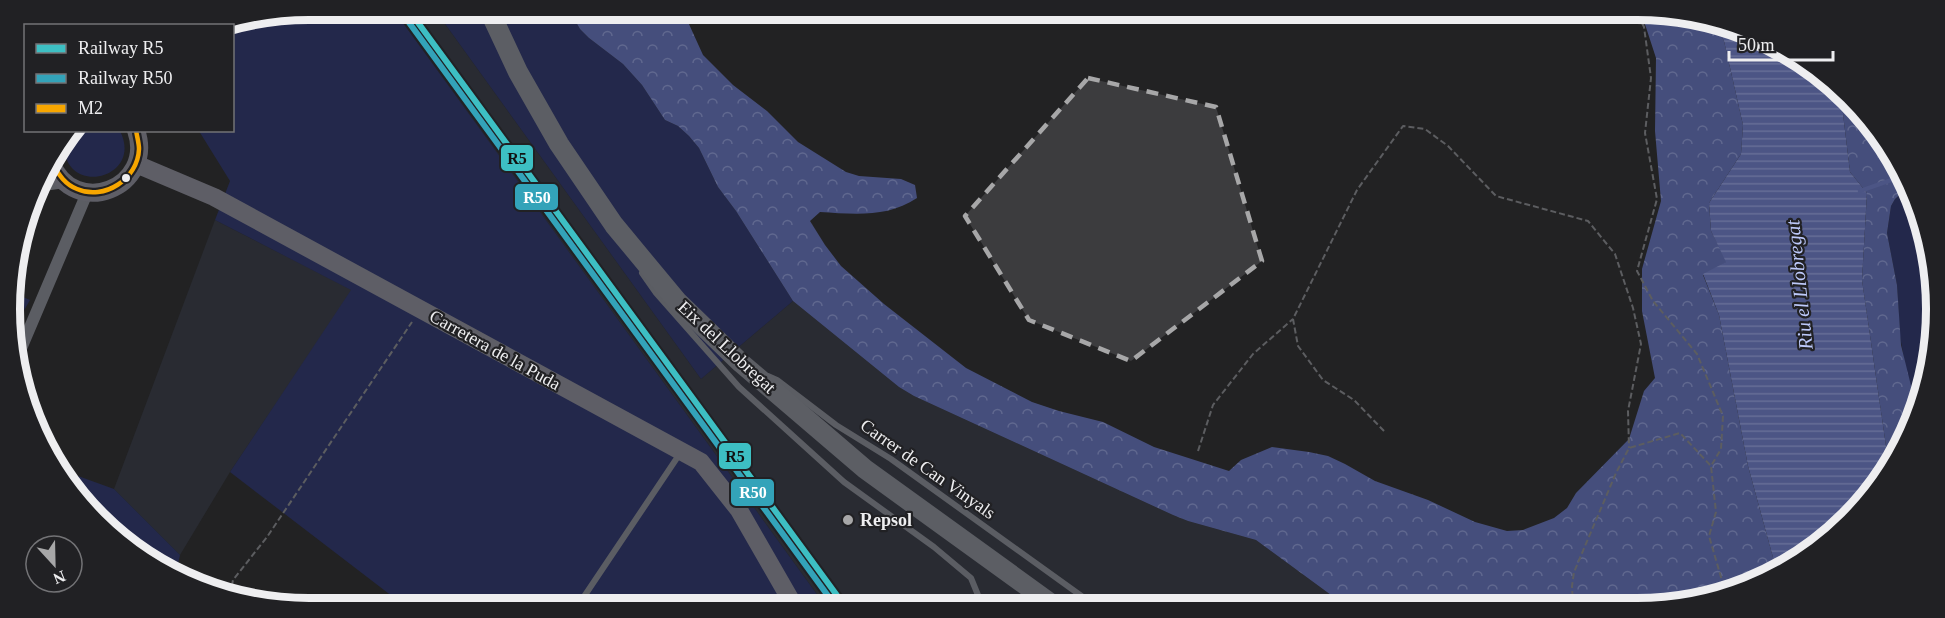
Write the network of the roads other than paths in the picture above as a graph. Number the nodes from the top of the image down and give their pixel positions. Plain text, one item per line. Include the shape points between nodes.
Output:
1 (494, 20) edge
2 (137, 132) edge
3 (136, 164) junction
4 (55, 170) edge
5 (64, 182) junction
6 (48, 184) edge
7 (87, 193) junction
8 (614, 225) junction
9 (633, 260) dead end
10 (639, 268) dead end
11 (22, 346) edge
12 (741, 363) junction
13 (681, 452) junction
14 (583, 598) edge
15 (790, 598) edge
16 (979, 598) edge
17 (1043, 598) edge
18 (1084, 598) edge
19 (1271, 598) edge
20 (1298, 598) edge

1 - 8 main road, Eix del Llobregat via 539,111
2 - 3 street
3 - 7 street via 117,187
3 - 13 street, Carretera de la Puda via 214,197
4 - 5 street
5 - 6 street
5 - 7 street
7 - 11 street
8 - 9 lane
8 - 12 main road, Eix del Llobregat via 677,301
10 - 16 lane via 656,293 739,387 844,482 971,578
12 - 17 main road, Eix del Llobregat via 865,468
12 - 18 lane, Carrer de Can Vinyals via 777,380
13 - 14 lane
13 - 15 street, Carretera de la Puda via 701,462 739,510
19 - 20 lane

